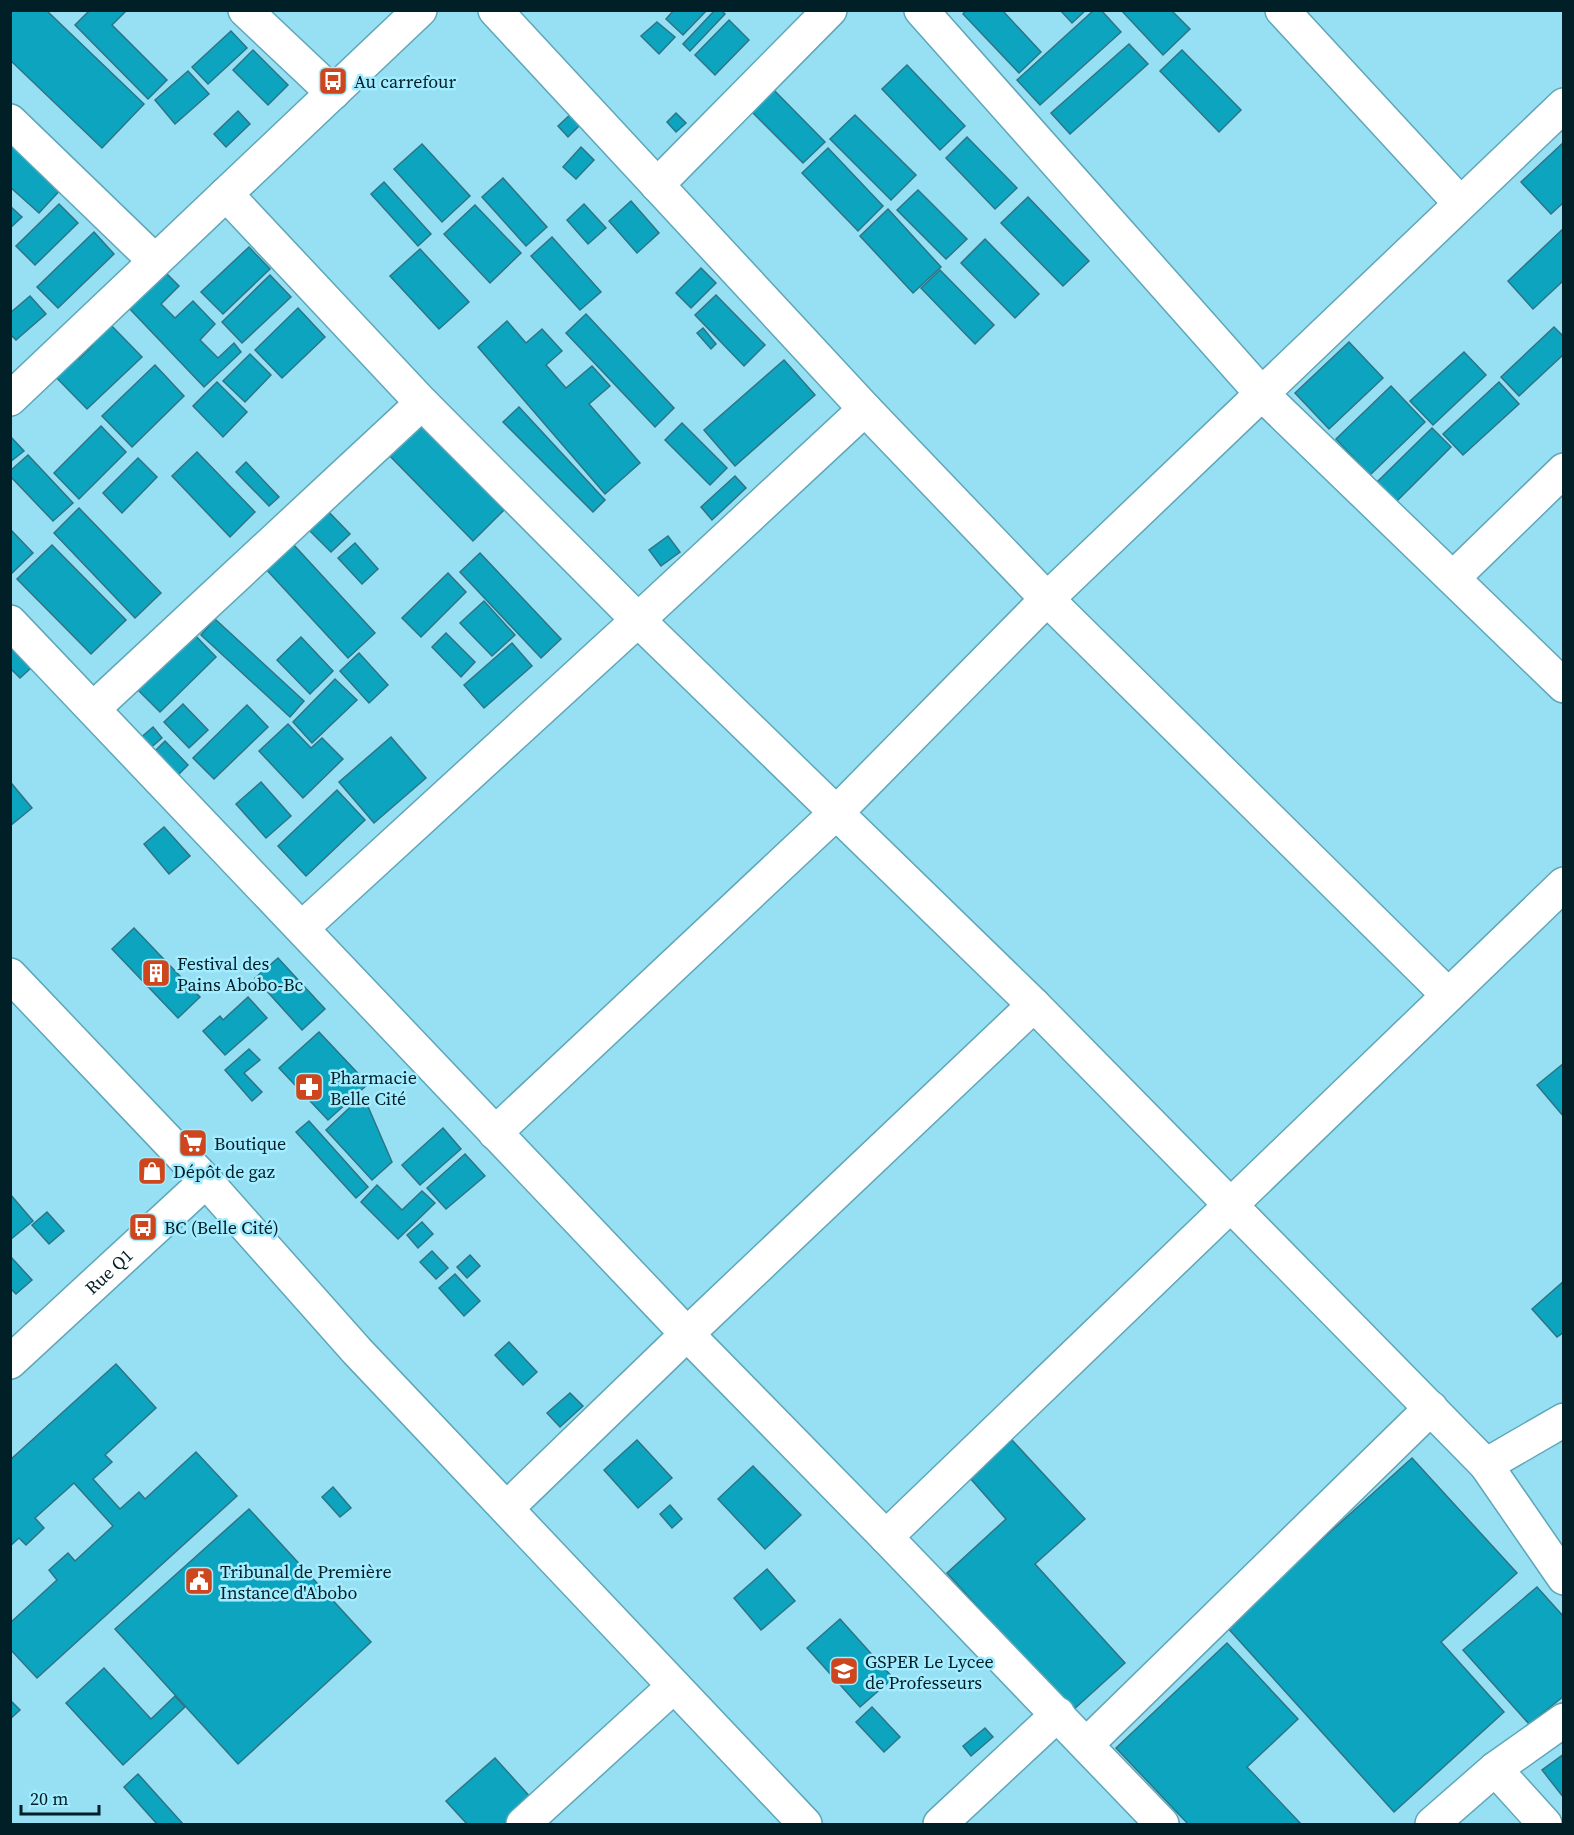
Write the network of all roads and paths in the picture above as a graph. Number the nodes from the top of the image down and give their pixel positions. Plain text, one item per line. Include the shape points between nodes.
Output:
1 (245, 10) edge
2 (420, 10) edge
3 (495, 10) edge
4 (830, 10) edge
5 (921, 10) edge
6 (1282, 10) edge
7 (333, 93) junction
8 (1563, 105) edge
9 (10, 121) edge
10 (657, 185) junction
11 (226, 194) junction
12 (1460, 203) junction
13 (155, 261) junction
14 (1262, 394) junction
15 (10, 399) edge
16 (422, 403) junction
17 (865, 409) junction
18 (1563, 470) edge
19 (1453, 578) junction
20 (1047, 599) junction
21 (638, 620) junction
22 (10, 622) edge
23 (1563, 686) edge
24 (93, 709) junction
25 (837, 812) junction
26 (1563, 884) edge
27 (302, 928) junction
28 (10, 975) edge
29 (1448, 995) junction
30 (1034, 1005) junction
31 (495, 1133) junction
32 (206, 1181) junction
33 (1232, 1204) junction
34 (687, 1334) junction
35 (10, 1362) edge
36 (1431, 1408) junction
37 (1563, 1420) edge
38 (1485, 1465) junction
39 (507, 1508) junction
40 (886, 1537) junction
41 (1563, 1578) edge
42 (674, 1686) junction
43 (1058, 1714) junction
44 (1563, 1720) edge
45 (1087, 1744) junction
46 (1495, 1769) junction
47 (524, 1824) edge
48 (805, 1824) edge
49 (940, 1824) edge
50 (1162, 1824) edge
51 (1432, 1824) edge
52 (1545, 1824) edge

1 - 7 street
2 - 7 street
3 - 10 street
4 - 10 street
5 - 14 street
6 - 12 street
7 - 11 street
8 - 12 street
9 - 13 street
10 - 17 street
11 - 13 street
11 - 16 street
12 - 14 street
13 - 15 street
14 - 19 street
14 - 20 street
16 - 21 street
16 - 24 street
17 - 20 street
17 - 21 street
18 - 19 street
19 - 23 street
20 - 25 street
20 - 29 street
21 - 25 street
21 - 27 street
22 - 24 street
24 - 27 street
25 - 30 street
25 - 31 street
26 - 29 street
27 - 31 street
28 - 32 street
29 - 33 street
30 - 33 street
30 - 34 street
31 - 34 street
32 - 35 street, Rue Q1
32 - 39 street via 357,1351
33 - 36 street
33 - 40 street
34 - 39 street
34 - 40 street
36 - 38 street
36 - 45 street
37 - 38 street
38 - 41 street
39 - 42 street
40 - 43 street
42 - 47 street
42 - 48 street
43 - 45 street
43 - 49 street
44 - 46 street
45 - 50 street
46 - 51 street
46 - 52 street

